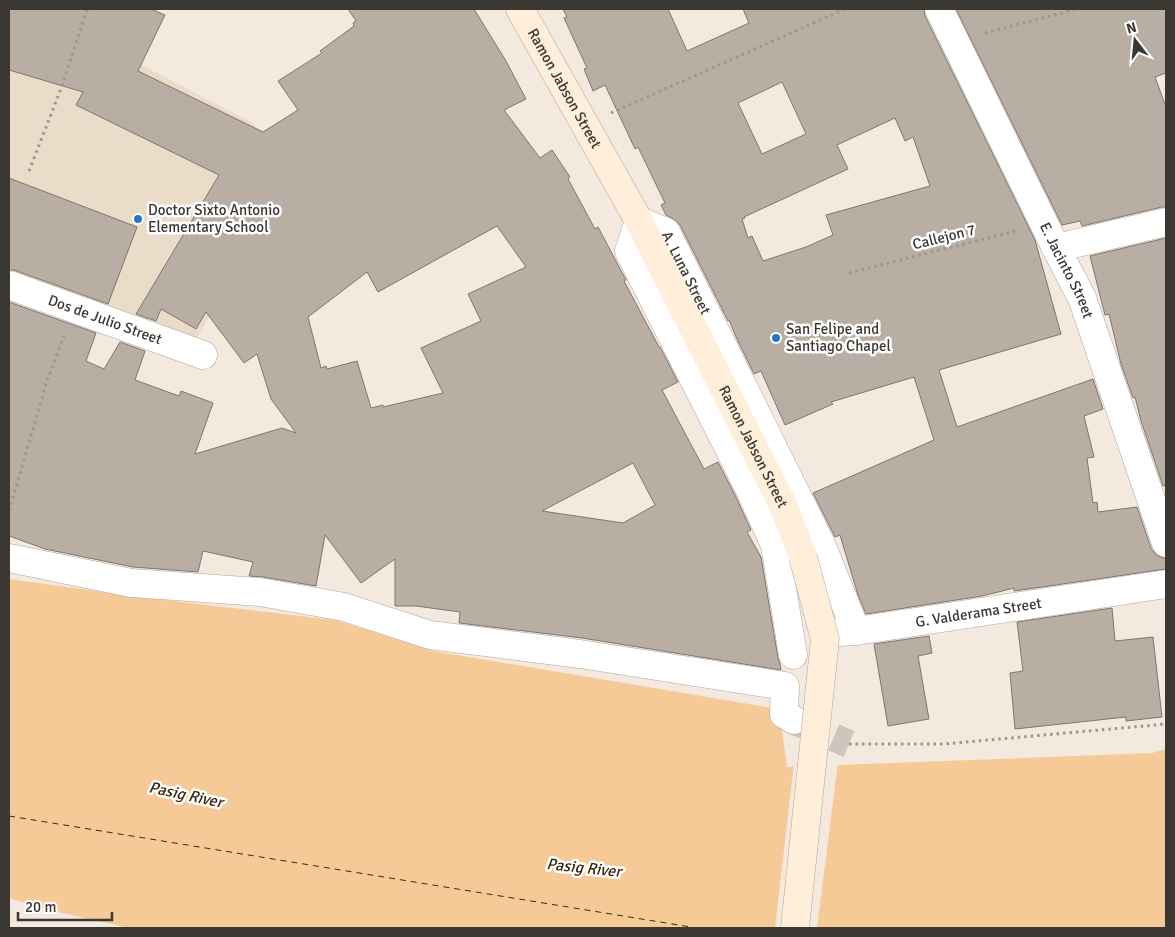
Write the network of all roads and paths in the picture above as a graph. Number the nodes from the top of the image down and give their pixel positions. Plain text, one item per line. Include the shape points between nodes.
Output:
1 (87, 9) edge
2 (520, 9) edge
3 (845, 9) edge
4 (939, 9) edge
5 (1077, 9) edge
6 (955, 41) junction
7 (585, 125) junction
8 (29, 171) dead end
9 (639, 221) junction
10 (1166, 222) edge
11 (1045, 223) junction
12 (1056, 248) junction
13 (849, 273) dead end
14 (9, 285) edge
15 (74, 309) junction
16 (203, 355) dead end
17 (9, 511) edge
18 (1166, 544) edge
19 (9, 558) edge
20 (1166, 584) edge
21 (856, 631) junction
22 (792, 645) joint
23 (794, 720) tunnel mouth
24 (1166, 724) edge
25 (849, 744) tunnel mouth
26 (795, 928) edge

1 - 8 path
2 - 7 main road, Ramon Jabson Street
3 - 7 path
4 - 6 street, E. Jacinto Street
5 - 6 path
6 - 11 street, E. Jacinto Street
7 - 9 main road, Ramon Jabson Street
9 - 21 street, A. Luna Street via 666,232 821,544
9 - 22 street, A. Luna Street via 629,252 775,545
9 - 26 main road, Ramon Jabson Street, bridge via 783,505 803,557 826,639
10 - 12 street
11 - 12 street, E. Jacinto Street
11 - 13 path, Callejon 7
12 - 18 street, E. Jacinto Street via 1082,298
14 - 15 street, Dos de Julio Street
15 - 16 street, Dos de Julio Street
15 - 17 path via 47,381
19 - 23 street via 131,583 260,592 307,600 430,635 786,686 784,714
20 - 21 street, G. Valderama Street
21 - 22 street, G. Valderama Street
24 - 25 path via 944,744

